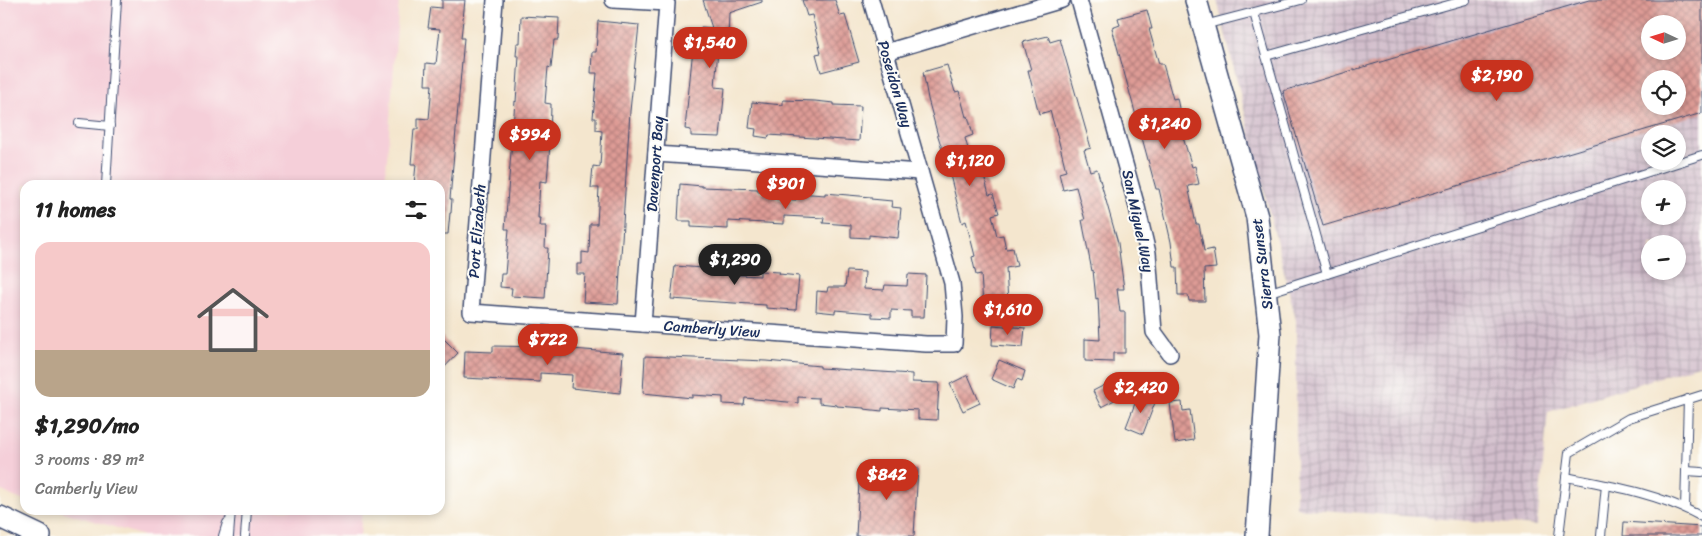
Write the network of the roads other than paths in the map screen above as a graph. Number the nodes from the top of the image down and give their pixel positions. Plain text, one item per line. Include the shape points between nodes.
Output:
1 (117, 0) edge
2 (494, 0) edge
3 (613, 0) edge
4 (871, 0) edge
5 (1062, 0) edge
6 (1079, 0) edge
7 (1196, 0) edge
8 (1301, 0) edge
9 (1466, 0) edge
10 (1274, 3) edge
11 (1254, 12) junction
12 (1203, 26) junction
13 (886, 52) junction
14 (1266, 56) junction
15 (79, 123) dead end
16 (110, 126) junction
17 (656, 154) junction
18 (1702, 155) edge
19 (920, 172) junction
20 (106, 180) edge
21 (1327, 274) junction
22 (1266, 294) junction
23 (471, 312) joint
24 (643, 324) junction
25 (954, 344) joint
26 (1170, 354) dead end
27 (1702, 395) edge
28 (1688, 399) junction
29 (1686, 471) junction
30 (1702, 472) edge
31 (1566, 477) junction
32 (1606, 485) junction
33 (1684, 508) junction
34 (230, 515) edge
35 (231, 515) edge
36 (247, 515) edge
37 (0, 517) edge
38 (1702, 517) edge
39 (40, 536) edge
40 (222, 536) edge
41 (229, 536) edge
42 (246, 536) edge
43 (1257, 536) edge
44 (1559, 536) edge
45 (1601, 536) edge

1 - 16 lane
2 - 23 street, Port Elizabeth
3 - 17 street, Davenport Bay via 667,3
4 - 13 street, Poseidon Way
5 - 13 street
6 - 26 street, San Miguel Way via 1138,206 1148,253 1154,332
7 - 12 street, Sierra Sunset
8 - 10 lane
9 - 14 lane
10 - 11 lane
11 - 12 lane
11 - 14 lane
12 - 22 street, Sierra Sunset via 1257,217
13 - 19 street, Poseidon Way
14 - 21 lane
15 - 16 lane
16 - 20 lane
17 - 19 street
17 - 24 street, Davenport Bay
18 - 21 lane
19 - 25 street, Poseidon Way via 952,283 956,317
21 - 22 lane
22 - 43 street, Sierra Sunset via 1270,334
23 - 24 street, Camberly View
24 - 25 street, Camberly View
27 - 28 lane
28 - 29 lane
28 - 31 lane via 1629,418 1569,453
29 - 30 lane
29 - 33 lane
31 - 32 lane
31 - 44 lane
32 - 33 lane
32 - 45 lane
33 - 38 lane
34 - 40 lane
35 - 41 lane
36 - 42 lane
37 - 39 street

